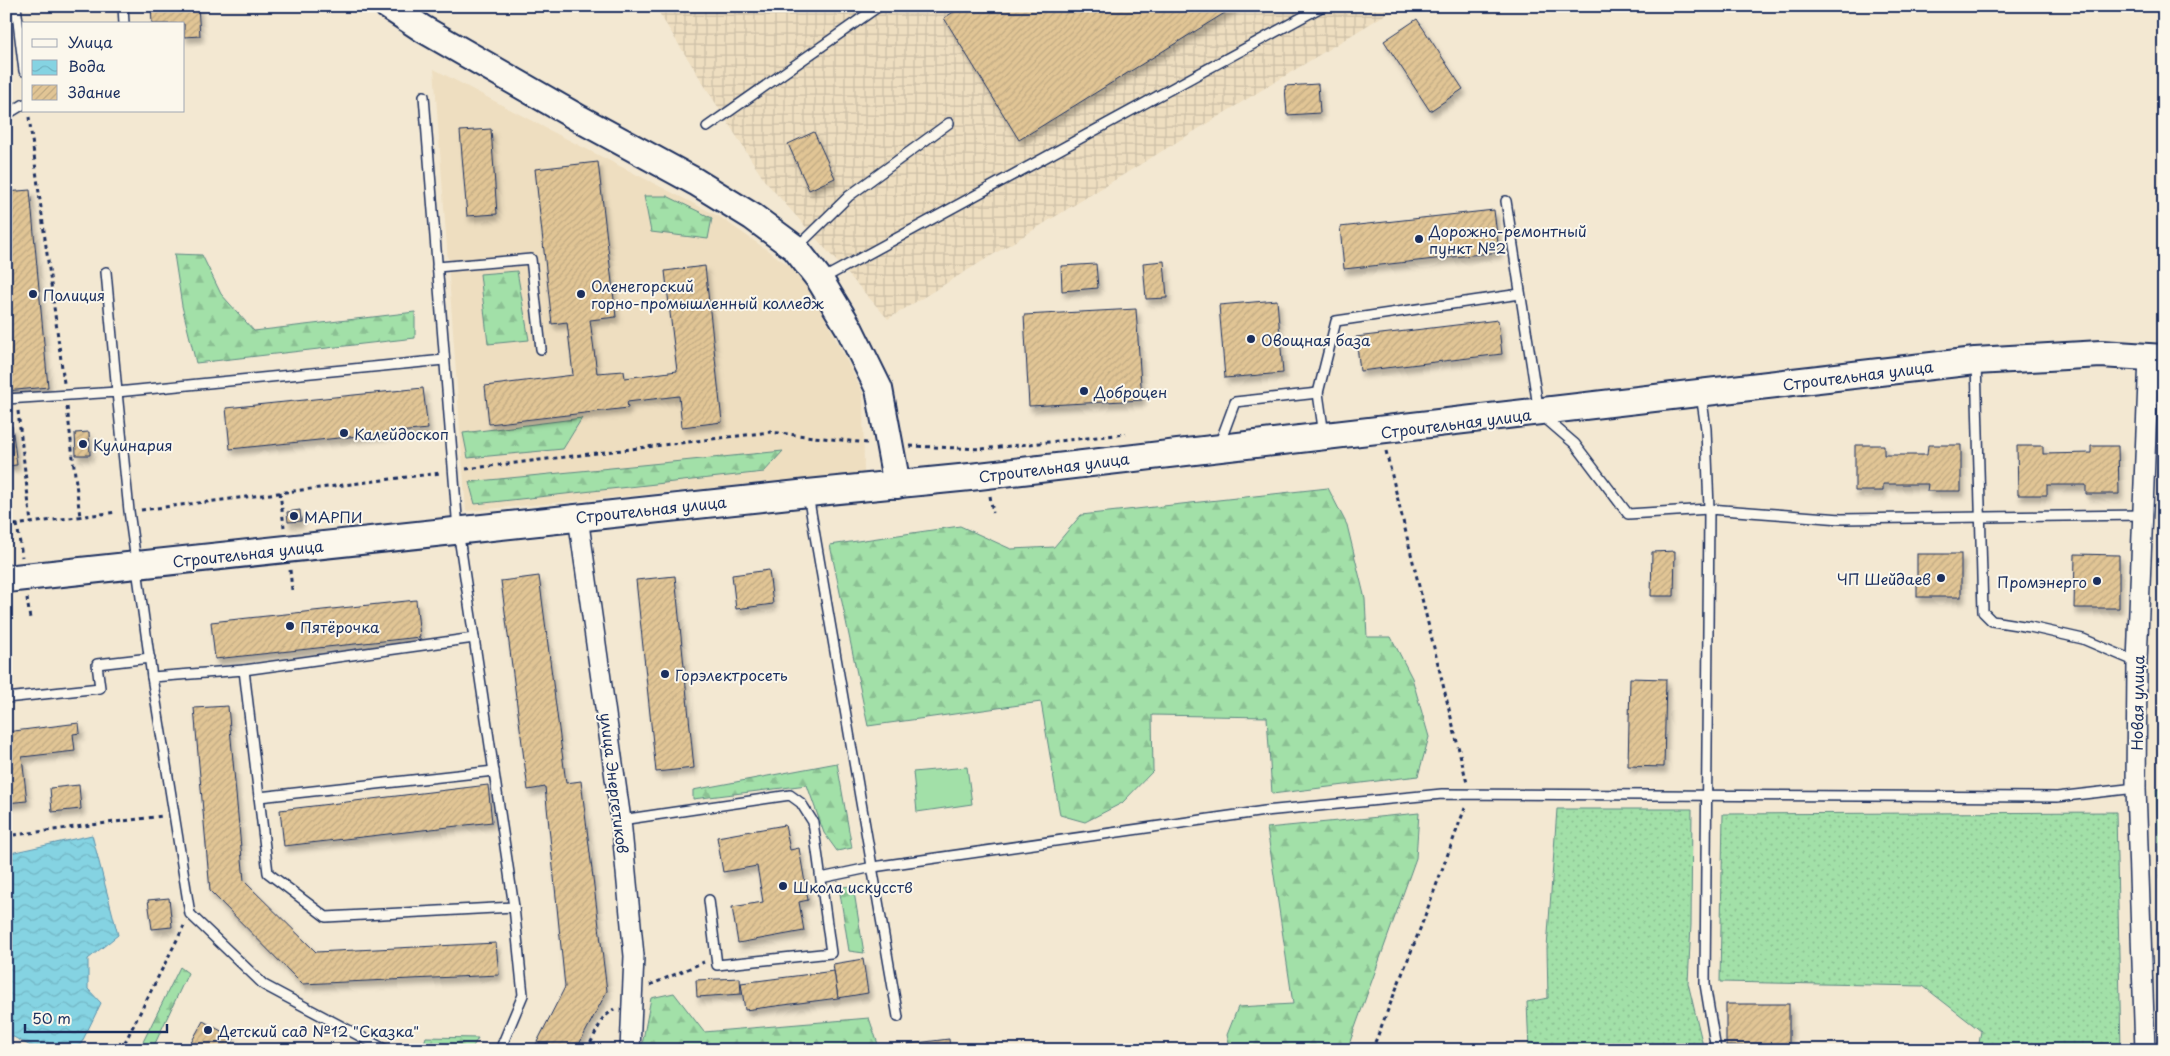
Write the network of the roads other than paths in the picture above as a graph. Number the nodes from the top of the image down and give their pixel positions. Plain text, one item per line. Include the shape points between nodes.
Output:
1 (16, 6) edge
2 (123, 6) edge
3 (388, 6) edge
4 (879, 6) edge
5 (1323, 6) edge
6 (124, 22) edge
7 (22, 55) edge
8 (424, 96) dead end
9 (22, 105) edge
10 (6, 115) edge
11 (949, 123) dead end
12 (707, 127) dead end
13 (1506, 201) dead end
14 (795, 248) junction
15 (437, 267) junction
16 (106, 272) dead end
17 (820, 280) junction
18 (1520, 294) junction
19 (541, 349) dead end
20 (2156, 357) edge
21 (444, 360) junction
22 (1976, 361) junction
23 (117, 392) junction
24 (1318, 393) junction
25 (1700, 394) junction
26 (6, 399) edge
27 (1540, 413) junction
28 (1324, 438) junction
29 (1218, 447) junction
30 (896, 485) junction
31 (808, 493) junction
32 (1710, 509) junction
33 (2144, 515) junction
34 (578, 517) junction
35 (1979, 517) junction
36 (458, 530) junction
37 (136, 565) junction
38 (6, 579) edge
39 (474, 638) junction
40 (150, 658) junction
41 (2137, 662) junction
42 (244, 670) junction
43 (152, 677) junction
44 (6, 698) edge
45 (494, 771) junction
46 (2136, 788) junction
47 (1706, 794) junction
48 (259, 797) junction
49 (622, 820) junction
50 (872, 867) junction
51 (821, 878) junction
52 (709, 900) dead end
53 (514, 907) junction
54 (898, 1017) dead end
55 (386, 1050) edge
56 (500, 1050) edge
57 (630, 1050) edge
58 (1716, 1050) edge
59 (2146, 1050) edge

1 - 7 lane
2 - 6 lane
3 - 14 street via 580,119 696,182
4 - 12 lane
5 - 17 lane
8 - 15 lane
9 - 10 lane
11 - 14 lane via 849,196
13 - 18 lane
14 - 17 street
15 - 19 lane via 531,259
15 - 21 lane
16 - 23 lane
17 - 30 street via 849,328 879,389
18 - 24 lane via 1336,321
18 - 27 lane
20 - 22 street, Строительная улица via 2101,354
20 - 33 street, Новая улица
21 - 23 lane
21 - 36 lane
22 - 25 street, Строительная улица
22 - 35 lane
23 - 26 lane
23 - 37 lane
24 - 28 lane
24 - 29 lane via 1235,402
25 - 27 street, Строительная улица
25 - 32 lane via 1706,429
27 - 28 street, Строительная улица
27 - 32 lane via 1575,444 1628,514
28 - 29 street, Строительная улица
29 - 30 street, Строительная улица
30 - 31 street, Строительная улица
31 - 34 street, Строительная улица
31 - 50 lane
32 - 35 lane via 1841,519
32 - 47 lane
33 - 35 lane
33 - 41 street, Новая улица
34 - 36 street, Строительная улица
34 - 49 street, улица Энергетиков
35 - 41 lane via 1983,612 1992,622 2030,626 2083,639
36 - 37 street, Строительная улица
36 - 39 lane
37 - 38 street, Строительная улица
37 - 40 lane
39 - 42 lane
39 - 45 lane
40 - 43 lane
40 - 44 lane via 97,664 100,688
41 - 46 street, Новая улица
42 - 43 lane
42 - 48 lane
43 - 55 lane via 190,914 264,985
45 - 48 lane
45 - 53 lane
46 - 47 lane via 2057,797
46 - 59 street, Новая улица
47 - 50 lane via 1442,794 1265,811
47 - 58 lane via 1705,984
48 - 53 lane via 268,873 326,917
49 - 51 lane via 790,795 801,802 813,822
49 - 57 street, улица Энергетиков via 634,956
50 - 51 lane
50 - 54 lane
51 - 52 lane via 831,953 717,966
53 - 56 lane via 523,995

